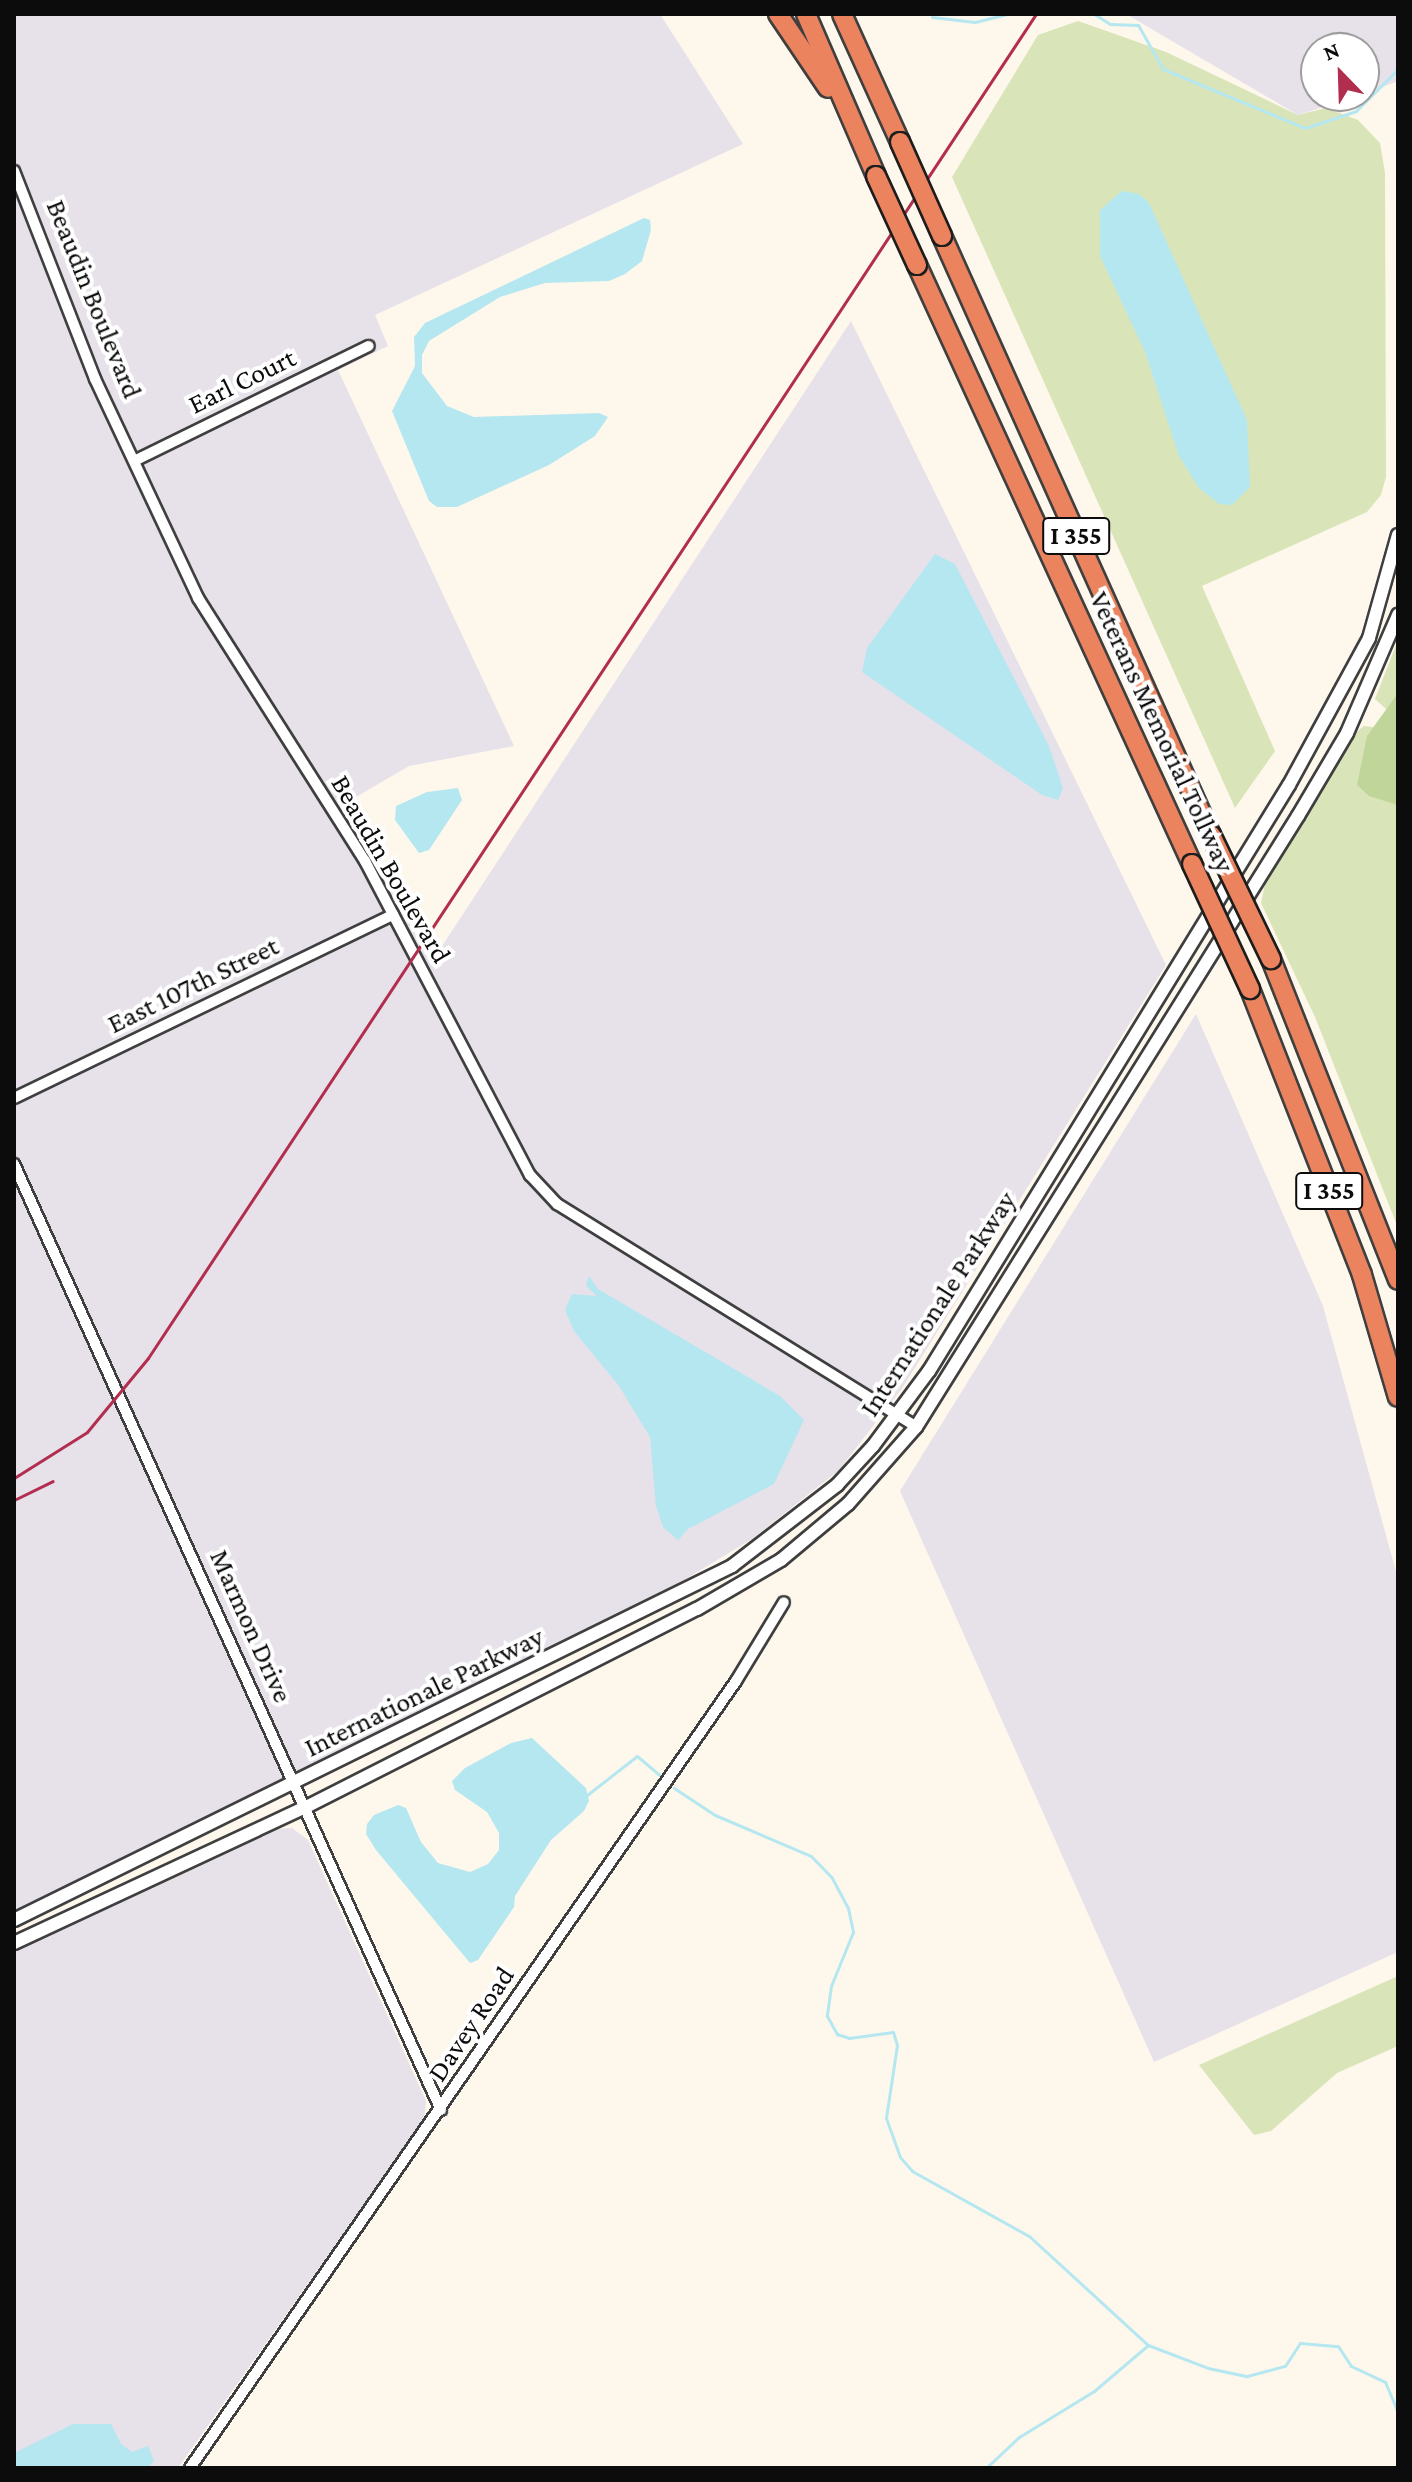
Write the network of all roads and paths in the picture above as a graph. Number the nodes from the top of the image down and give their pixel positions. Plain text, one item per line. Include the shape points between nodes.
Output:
1 (778, 14) edge
2 (806, 14) edge
3 (842, 14) edge
4 (849, 119) junction
5 (14, 171) edge
6 (369, 346) dead end
7 (136, 460) junction
8 (1398, 535) edge
9 (1398, 615) edge
10 (393, 915) junction
11 (14, 1098) edge
12 (14, 1164) edge
13 (1398, 1280) edge
14 (1398, 1397) edge
15 (899, 1412) junction
16 (916, 1427) junction
17 (784, 1602) dead end
18 (295, 1782) junction
19 (306, 1807) junction
20 (14, 1920) edge
21 (14, 1943) edge
22 (441, 2110) junction
23 (190, 2468) edge

1 - 4 highway
2 - 4 highway, Veterans Memorial Tollway / I 355
3 - 13 highway, Veterans Memorial Tollway / I 355, bridge via 1271,959
4 - 14 highway, Veterans Memorial Tollway / I 355, bridge via 1250,989 1362,1275
5 - 7 street, Beaudin Boulevard via 95,379
6 - 7 street, Earl Court
7 - 10 street, Beaudin Boulevard via 198,598 365,861
8 - 15 street, Internationale Parkway via 1369,638 1342,695
9 - 16 street, Internationale Parkway via 1342,743
10 - 11 street, East 107th Street
10 - 15 street, Beaudin Boulevard via 530,1175 557,1204
12 - 18 street, Marmon Drive
15 - 16 street, Beaudin Boulevard
15 - 18 street, Internationale Parkway via 837,1485 732,1566
16 - 19 street, Internationale Parkway via 848,1504 781,1560 697,1609
17 - 22 street, Davey Road via 744,1669
18 - 19 street, Marmon Drive
18 - 20 street, Internationale Parkway
19 - 21 street, Internationale Parkway
19 - 22 street, Marmon Drive
22 - 23 street, Davey Road

